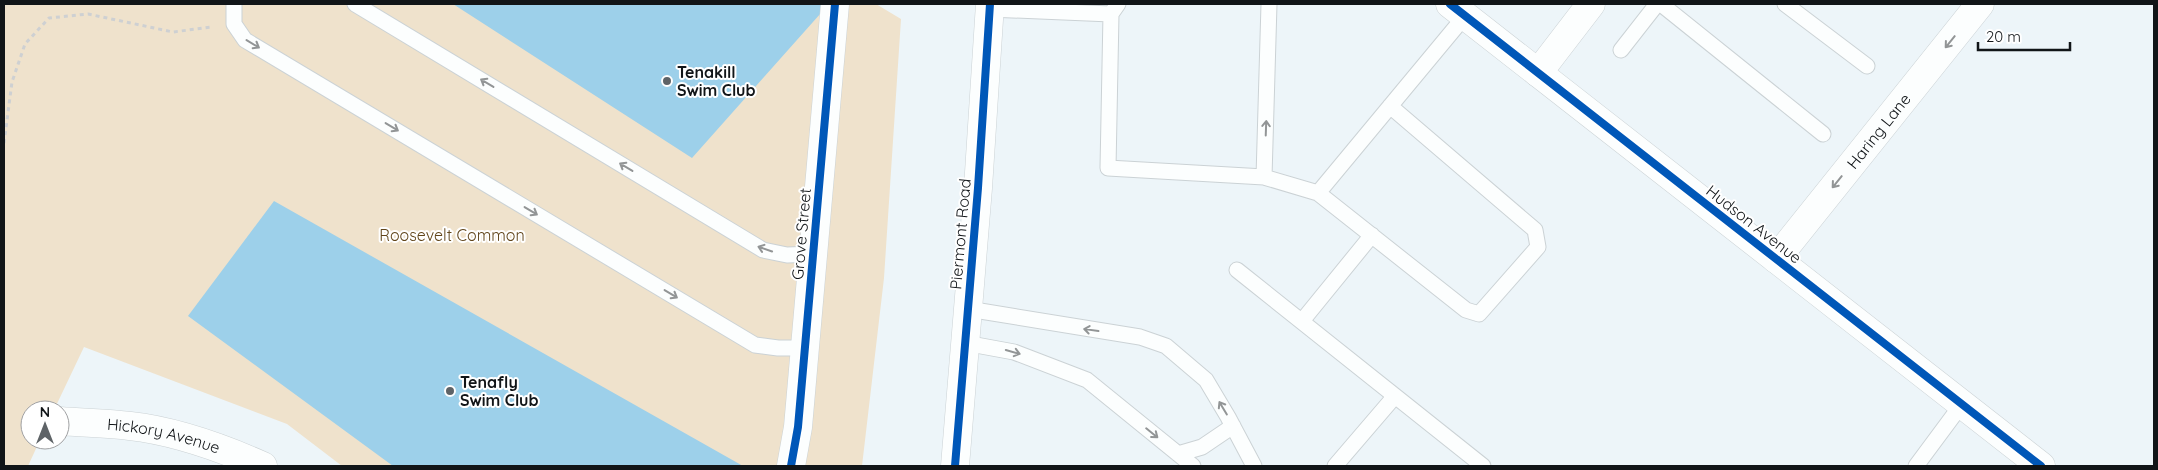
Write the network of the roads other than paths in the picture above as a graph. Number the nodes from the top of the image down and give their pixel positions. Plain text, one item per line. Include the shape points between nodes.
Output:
1 (234, 4) edge
2 (355, 4) edge
3 (835, 4) edge
4 (1268, 4) edge
5 (1591, 4) edge
6 (1656, 4) edge
7 (1661, 4) edge
8 (1785, 4) edge
9 (1980, 4) edge
10 (990, 6) edge
11 (1114, 9) edge
12 (1457, 10) edge
13 (1621, 50) dead end
14 (1867, 66) dead end
15 (1538, 73) junction
16 (1390, 106) junction
17 (1823, 134) dead end
18 (1264, 177) junction
19 (1318, 193) junction
20 (1372, 236) junction
21 (813, 254) junction
22 (1776, 259) junction
23 (1237, 270) dead end
24 (968, 309) junction
25 (1302, 321) junction
26 (965, 343) junction
27 (805, 348) junction
28 (1395, 396) junction
29 (1962, 404) junction
30 (70, 422) edge
31 (1233, 426) junction
32 (1178, 454) junction
33 (263, 466) edge
34 (791, 466) edge
35 (955, 466) edge
36 (1193, 466) edge
37 (1254, 466) edge
38 (1335, 466) edge
39 (1482, 466) edge
40 (1916, 466) edge
41 (2042, 466) edge

1 -> 27 lane via 234,24 245,40 755,344
21 -> 2 lane via 787,255 763,250
3 - 21 street, Grove Street
18 -> 4 lane
5 - 15 street
6 - 13 lane
7 - 17 lane
8 - 14 lane
9 -> 22 street, Haring Lane
10 - 11 lane
10 - 24 street, Piermont Road
11 - 18 lane via 1108,168
12 - 15 street, Hudson Avenue
12 - 16 lane
15 - 22 street, Hudson Avenue
16 - 19 lane
16 - 20 lane via 1535,230 1538,247 1479,314 1466,310
18 - 19 lane
19 - 20 lane
20 - 25 lane
21 - 27 street, Grove Street
22 - 29 street, Hudson Avenue
23 - 25 lane
24 - 26 street, Piermont Road
31 -> 24 lane via 1206,380 1166,346 1140,337
25 - 28 lane
26 -> 32 lane via 1014,352 1087,380
26 - 35 street, Piermont Road
27 - 34 street, Grove Street
28 - 38 lane
28 - 39 lane
29 - 40 lane
29 - 41 street, Hudson Avenue
30 - 33 street, Hickory Avenue via 130,426 182,436
31 - 32 lane via 1202,447
31 - 37 lane
32 - 36 lane

